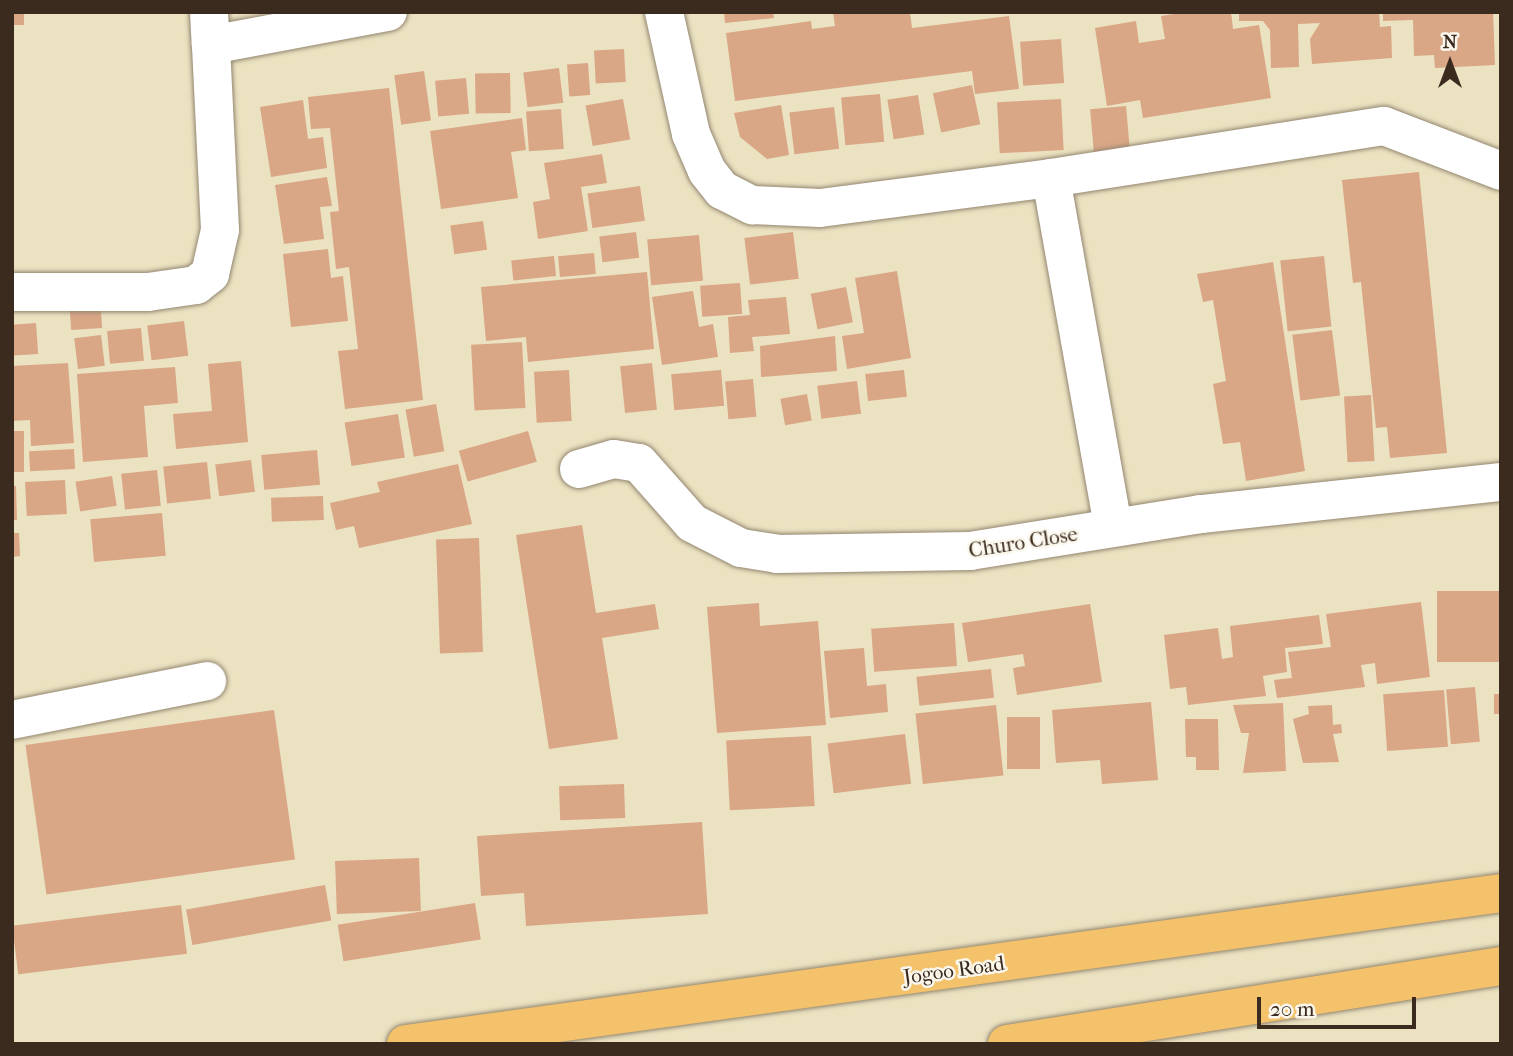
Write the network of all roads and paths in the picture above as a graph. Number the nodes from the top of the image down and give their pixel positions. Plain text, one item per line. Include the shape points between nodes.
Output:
1 (388, 12) edge
2 (664, 12) edge
3 (210, 29) edge
4 (1501, 171) edge
5 (1051, 178) junction
6 (12, 292) edge
7 (579, 469) dead end
8 (1501, 482) edge
9 (1112, 527) junction
10 (207, 681) dead end
11 (12, 720) edge
12 (1501, 893) edge
13 (1501, 966) edge
14 (406, 1044) edge
15 (1007, 1044) edge

1 - 3 street
2 - 5 street via 688,122 707,172 722,190 752,205 820,208
3 - 6 street via 220,230 210,274 196,285 148,292
4 - 5 street via 1384,126
5 - 9 street
7 - 9 street, Churo Close via 614,459 639,463 704,531 741,548 777,554 970,551
8 - 9 street, Churo Close
10 - 11 street
12 - 14 main road, Jogoo Road
13 - 15 main road

